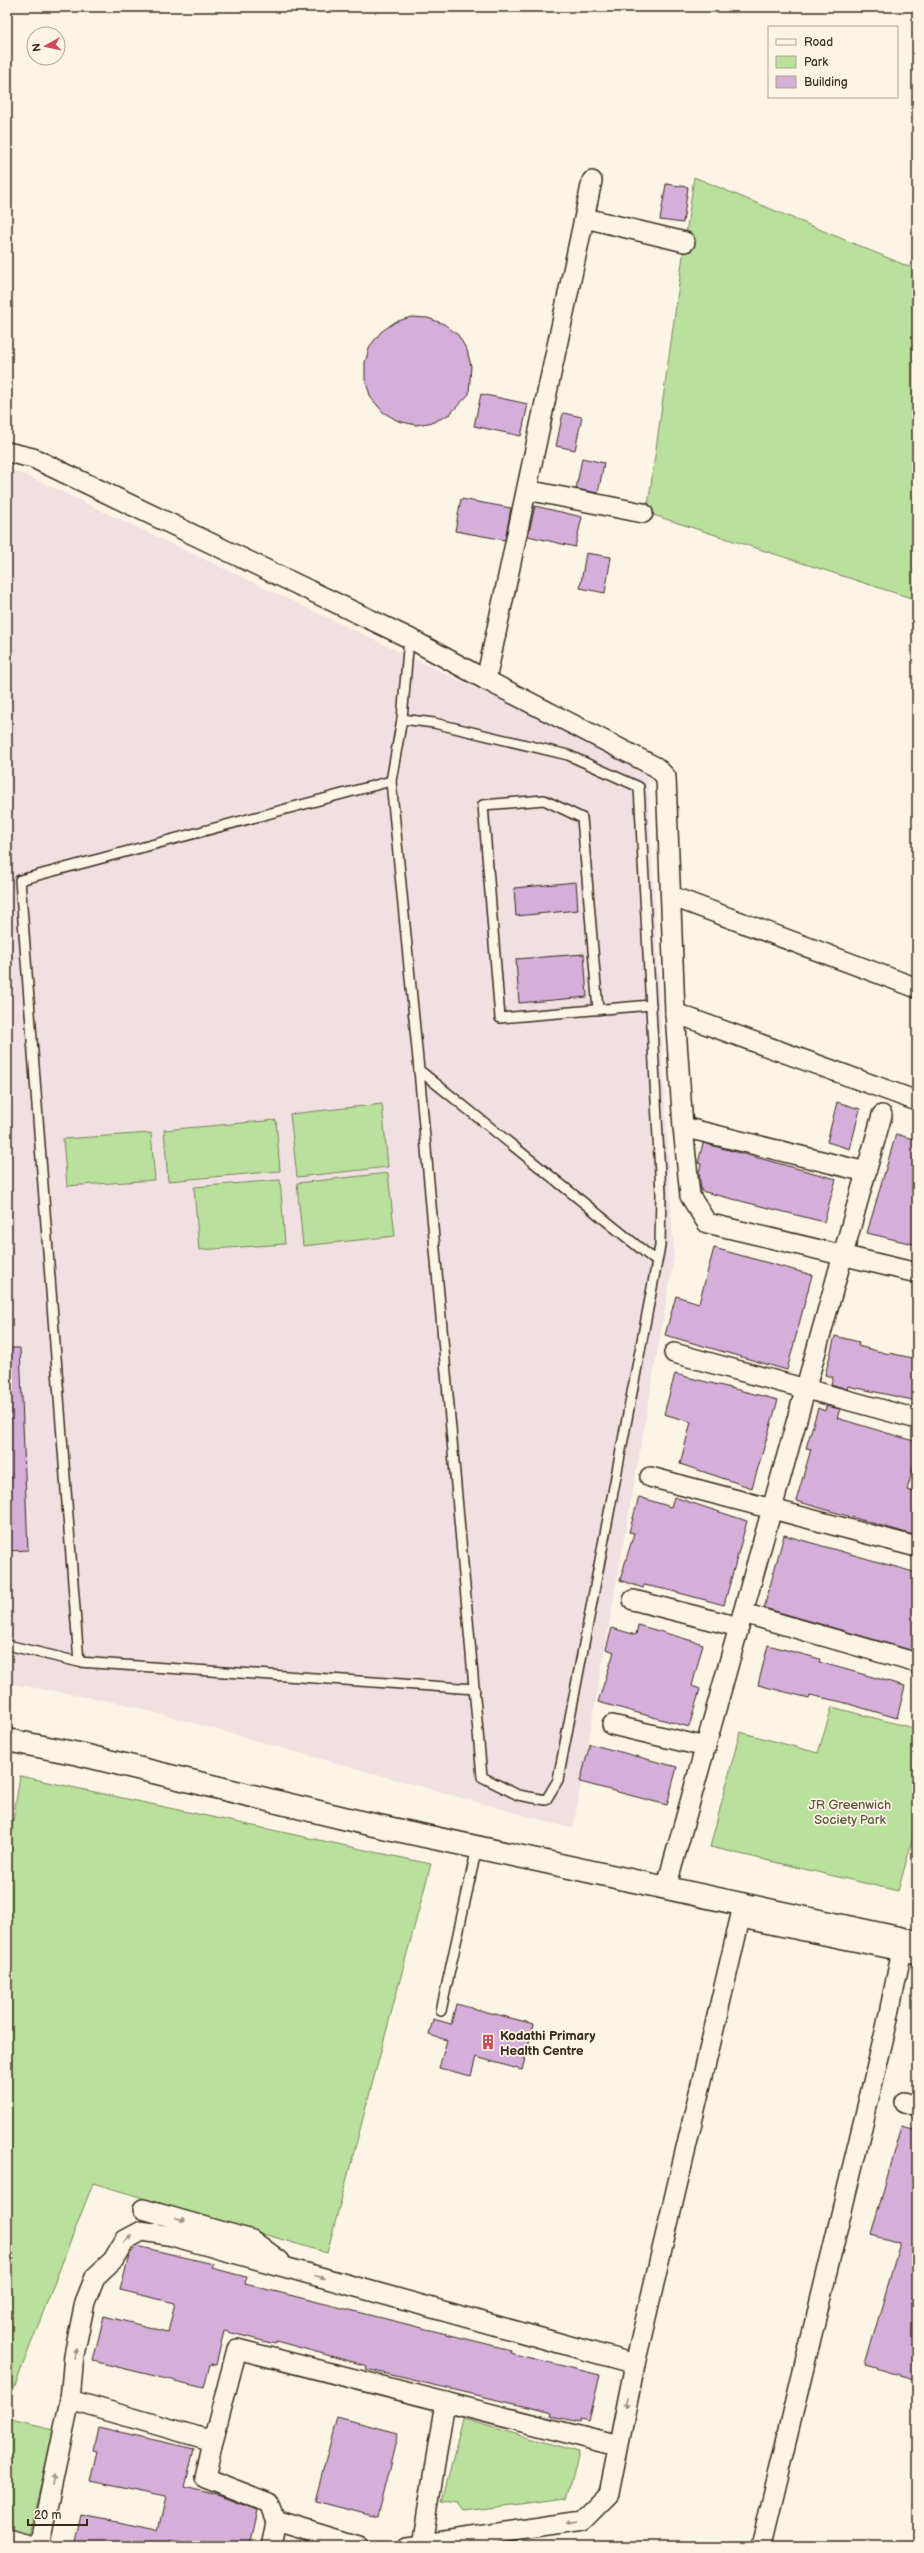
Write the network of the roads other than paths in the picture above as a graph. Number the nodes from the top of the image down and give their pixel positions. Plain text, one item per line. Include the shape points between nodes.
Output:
1 (592, 181) dead end
2 (585, 218) junction
3 (685, 242) dead end
4 (7, 452) edge
5 (527, 490) junction
6 (643, 513) dead end
7 (409, 638) junction
8 (486, 680) junction
9 (402, 719) junction
10 (391, 781) junction
11 (670, 896) junction
12 (917, 988) edge
13 (651, 1005) junction
14 (598, 1010) junction
15 (675, 1013) junction
16 (419, 1070) junction
17 (917, 1101) edge
18 (882, 1115) dead end
19 (683, 1127) junction
20 (866, 1172) junction
21 (843, 1254) junction
22 (656, 1261) junction
23 (917, 1273) edge
24 (674, 1353) dead end
25 (806, 1389) junction
26 (917, 1419) edge
27 (650, 1478) dead end
28 (772, 1509) junction
29 (917, 1547) edge
30 (633, 1600) dead end
31 (741, 1620) junction
32 (7, 1645) edge
33 (78, 1662) junction
34 (917, 1663) edge
35 (475, 1689) junction
36 (612, 1725) dead end
37 (7, 1740) edge
38 (706, 1747) junction
39 (477, 1847) junction
40 (666, 1888) junction
41 (742, 1912) junction
42 (912, 1949) edge
43 (441, 2012) dead end
44 (143, 2209) dead end
45 (289, 2268) junction
46 (635, 2364) junction
47 (70, 2400) junction
48 (445, 2402) junction
49 (213, 2441) junction
50 (618, 2446) junction
51 (276, 2521) junction
52 (7, 2539) edge
53 (762, 2541) dead end
54 (415, 2545) edge
55 (32, 2546) edge
56 (39, 2546) edge
57 (271, 2546) edge
58 (359, 2546) edge

1 - 2 street
2 - 3 street
2 - 5 street
4 - 7 street via 33,458
5 - 6 street
5 - 8 street
7 - 8 street
7 - 9 lane
8 - 11 street via 656,766 666,777
9 - 10 lane
9 - 13 lane via 434,723 568,755 639,787
10 - 16 lane
10 - 33 lane via 20,880
11 - 12 street
11 - 15 street
13 - 14 lane
13 - 22 lane via 661,1193 660,1246
14 - 14 lane via 500,1018 483,805 544,800 582,818
15 - 17 street
15 - 19 street
16 - 22 lane
16 - 35 lane
18 - 20 street
19 - 20 street
19 - 21 street via 690,1196 707,1223
20 - 21 street
21 - 23 street
21 - 25 street
22 - 35 lane via 558,1780 546,1800 518,1795 482,1777
24 - 25 street
25 - 26 street
25 - 28 street
27 - 28 street
28 - 29 street
28 - 31 street
30 - 31 street
31 - 34 street
31 - 38 street
32 - 33 lane
33 - 35 lane
36 - 38 street
37 - 39 street via 79,1754 360,1822
38 - 40 street
39 - 40 street
39 - 43 lane
40 - 41 street
41 - 42 street
41 - 46 street
42 - 53 street via 884,2036
44 -> 45 street via 252,2240
45 -> 46 street
47 -> 45 street via 74,2356 85,2302 95,2277 113,2260 125,2240 142,2231 172,2236
46 -> 50 street
47 - 49 street
56 -> 47 street
48 - 49 street via 237,2349
48 - 50 street
48 - 54 street
49 - 51 street via 205,2478 269,2502
50 -> 54 street via 609,2494 582,2521
51 - 57 street
51 - 58 street
52 - 55 street

